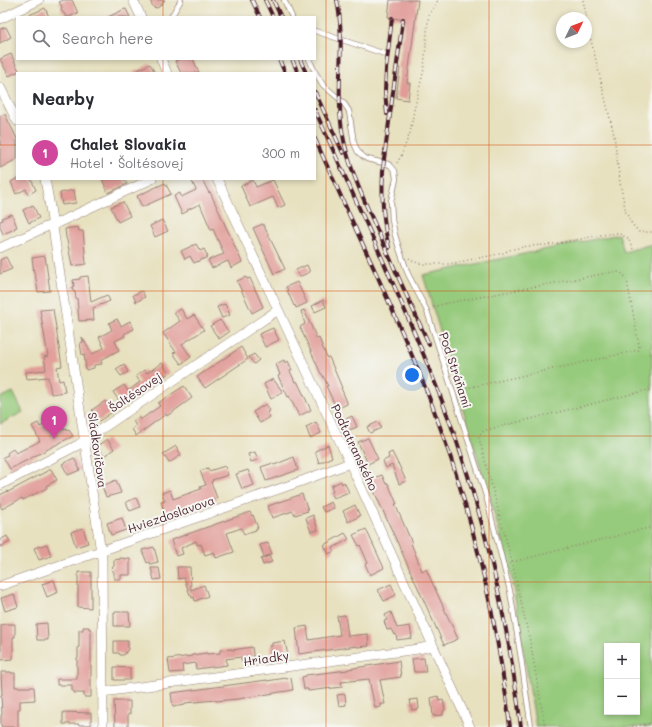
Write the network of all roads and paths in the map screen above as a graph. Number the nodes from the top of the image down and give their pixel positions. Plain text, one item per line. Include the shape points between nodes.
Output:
1 (39, 0) edge
2 (133, 0) edge
3 (181, 0) edge
4 (284, 0) edge
5 (438, 0) edge
6 (583, 0) edge
7 (141, 16) edge
8 (172, 16) edge
9 (292, 16) edge
10 (0, 18) edge
11 (316, 31) edge
12 (385, 54) dead end
13 (161, 60) edge
14 (309, 60) edge
15 (167, 72) edge
16 (315, 72) edge
17 (316, 74) edge
18 (0, 87) edge
19 (16, 119) edge
20 (393, 168) junction
21 (44, 180) edge
22 (150, 180) edge
23 (217, 180) edge
24 (53, 225) junction
25 (652, 232) edge
26 (0, 248) edge
27 (399, 248) junction
28 (633, 249) dead end
29 (278, 310) junction
30 (426, 310) junction
31 (652, 389) edge
32 (452, 391) junction
33 (85, 440) junction
34 (350, 463) junction
35 (0, 485) edge
36 (652, 527) edge
37 (101, 551) junction
38 (512, 562) junction
39 (0, 586) edge
40 (432, 646) junction
41 (103, 692) junction
42 (652, 723) edge
43 (103, 727) edge
44 (470, 727) edge
45 (531, 727) edge
46 (545, 727) edge
47 (632, 727) edge

1 - 10 street
2 - 7 street
3 - 8 lane
4 - 9 lane
5 - 20 path via 429,15 424,69 410,133
6 - 25 path via 614,135 626,212 639,232
11 - 12 lane
13 - 15 street
14 - 16 lane
17 - 20 lane via 323,85 343,102 348,111 358,152 367,159 388,164
18 - 19 street
20 - 27 lane, Pod Stráňami via 396,179 391,209
21 - 24 street, Sládkovičova
22 - 24 street
23 - 29 street, Podtatranského
24 - 26 street
24 - 33 street, Sládkovičova
27 - 28 path via 415,262 449,264 528,246 617,233 628,238
27 - 30 lane, Pod Stráňami via 408,274
29 - 33 street, Šoltésovej
29 - 34 street, Podtatranského
30 - 32 lane, Pod Stráňami
30 - 32 path via 443,304 616,271 626,277 639,350
31 - 38 path via 481,433 479,438
32 - 45 lane, Pod Stráňami via 486,496 510,591
33 - 35 street, Šoltésovej
33 - 37 street, Sládkovičova
34 - 37 street, Hviezdoslavova
34 - 40 street, Podtatranského
36 - 38 path
37 - 39 street, Hviezdoslavova
37 - 41 street, Sládkovičova
38 - 46 path via 531,646
40 - 41 street, Hriadky
40 - 44 street, Podtatranského
41 - 43 street, Sládkovičova
42 - 47 path

